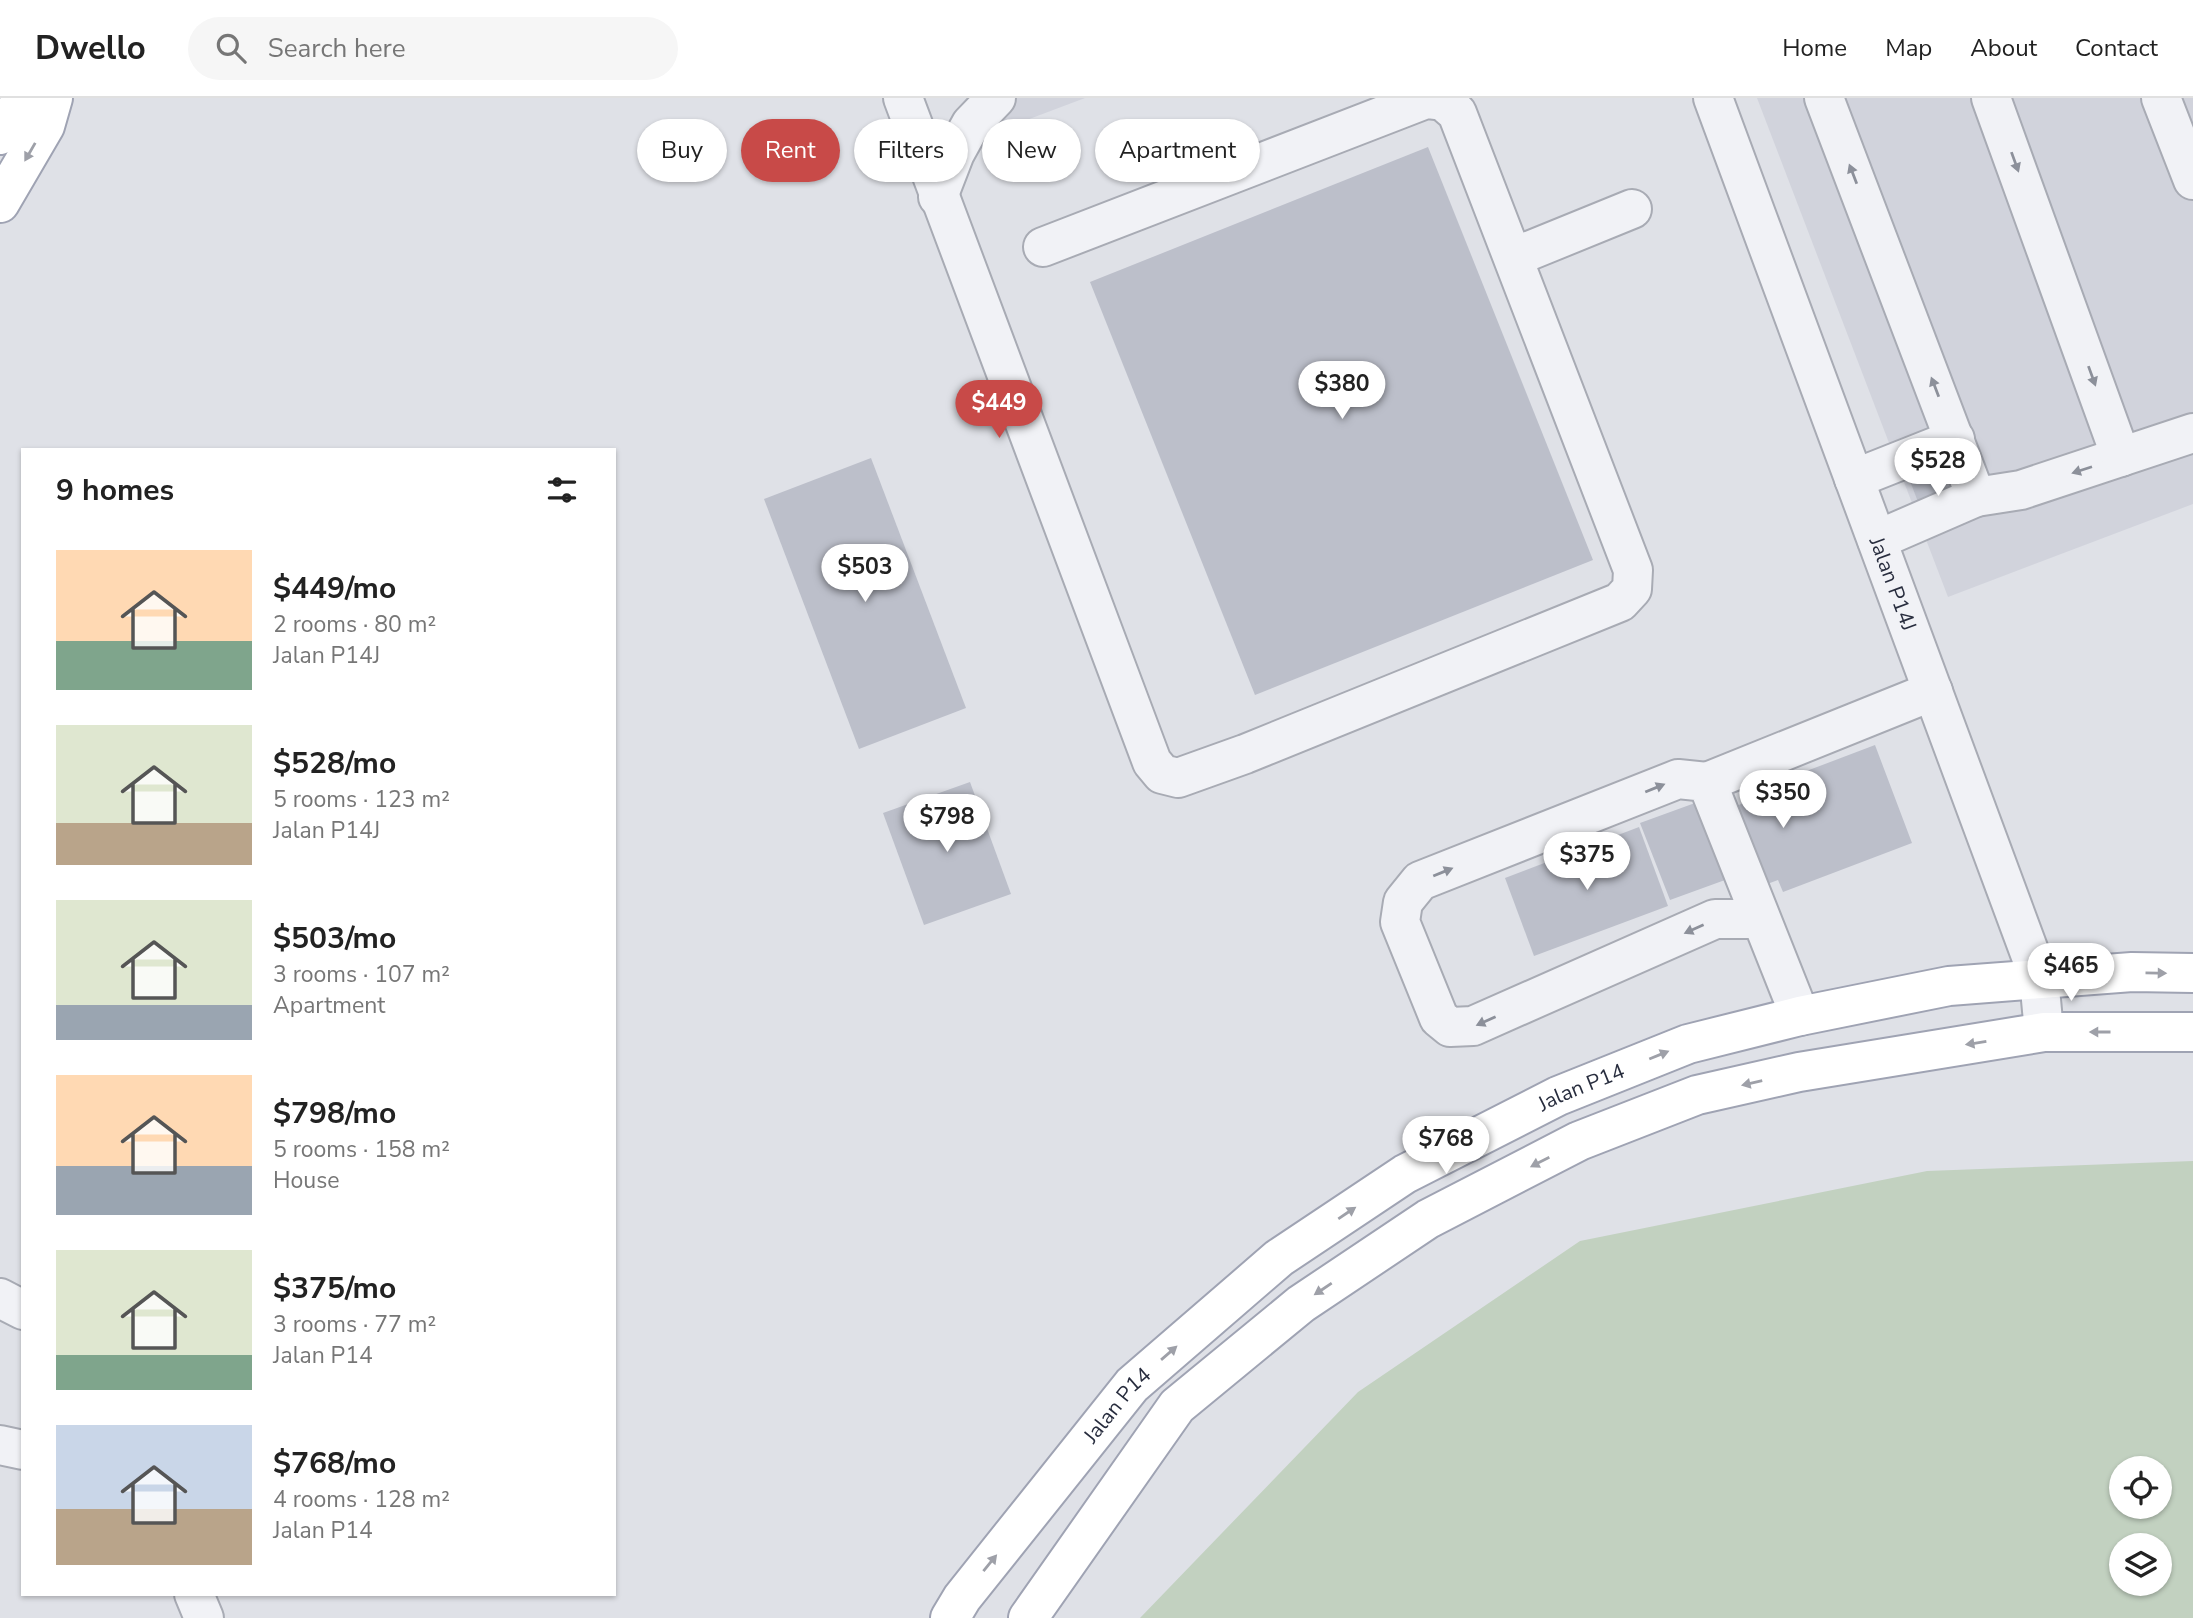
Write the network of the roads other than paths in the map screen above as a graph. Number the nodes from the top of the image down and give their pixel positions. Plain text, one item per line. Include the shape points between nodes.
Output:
1 (23, 98) edge
2 (53, 98) edge
3 (903, 98) edge
4 (965, 98) edge
5 (976, 98) edge
6 (996, 98) edge
7 (1713, 98) edge
8 (1824, 98) edge
9 (1992, 98) edge
10 (2161, 98) edge
11 (0, 135) edge
12 (2193, 180) edge
13 (938, 197) junction
14 (0, 203) edge
15 (1632, 209) dead end
16 (1043, 247) dead end
17 (1514, 257) junction
18 (2193, 433) edge
19 (1955, 439) junction
20 (2121, 457) junction
21 (1854, 479) junction
22 (1976, 497) junction
23 (1877, 540) junction
24 (1933, 691) junction
25 (1707, 782) junction
26 (1760, 919) junction
27 (2193, 974) edge
28 (2039, 978) junction
29 (1800, 1016) junction
30 (2044, 1032) junction
31 (2193, 1032) edge
32 (0, 1298) edge
33 (21, 1309) edge
34 (0, 1445) edge
35 (21, 1450) edge
36 (195, 1596) edge
37 (204, 1618) edge
38 (950, 1618) edge
39 (1028, 1618) edge

1 - 11 main road
2 -> 14 main road via 45,126
3 - 13 street
4 - 5 street
6 - 13 street via 971,124
7 - 21 street, Jalan P14J
19 -> 8 street
9 -> 20 street
10 - 12 street
13 - 17 street via 1152,762 1162,774 1178,778 1620,602 1632,589 1633,570
15 - 17 street
16 - 17 street via 1426,99 1443,101 1457,113
18 - 20 street
19 - 21 street
19 - 22 street
20 -> 22 street via 2021,490
21 - 23 street, Jalan P14J
22 - 23 street
23 - 24 street, Jalan P14J
24 - 25 street
24 - 28 street, Jalan P14J
25 - 26 street
26 -> 25 street via 1715,919 1473,1026 1450,1027 1439,1017 1400,922 1403,902 1420,881 1678,779
26 - 29 street
28 -> 27 main road, Jalan P14 via 2132,972
28 - 29 main road, Jalan P14 via 1949,986
28 - 30 street, Jalan P14J
38 -> 29 main road, Jalan P14 via 1132,1385 1279,1258 1405,1174 1558,1096 1688,1044
31 -> 30 main road, Jalan P14
30 -> 39 main road, Jalan P14 via 1799,1072 1697,1096 1579,1141 1429,1219 1301,1304 1177,1406
32 - 33 street
34 - 35 street
36 - 37 street

